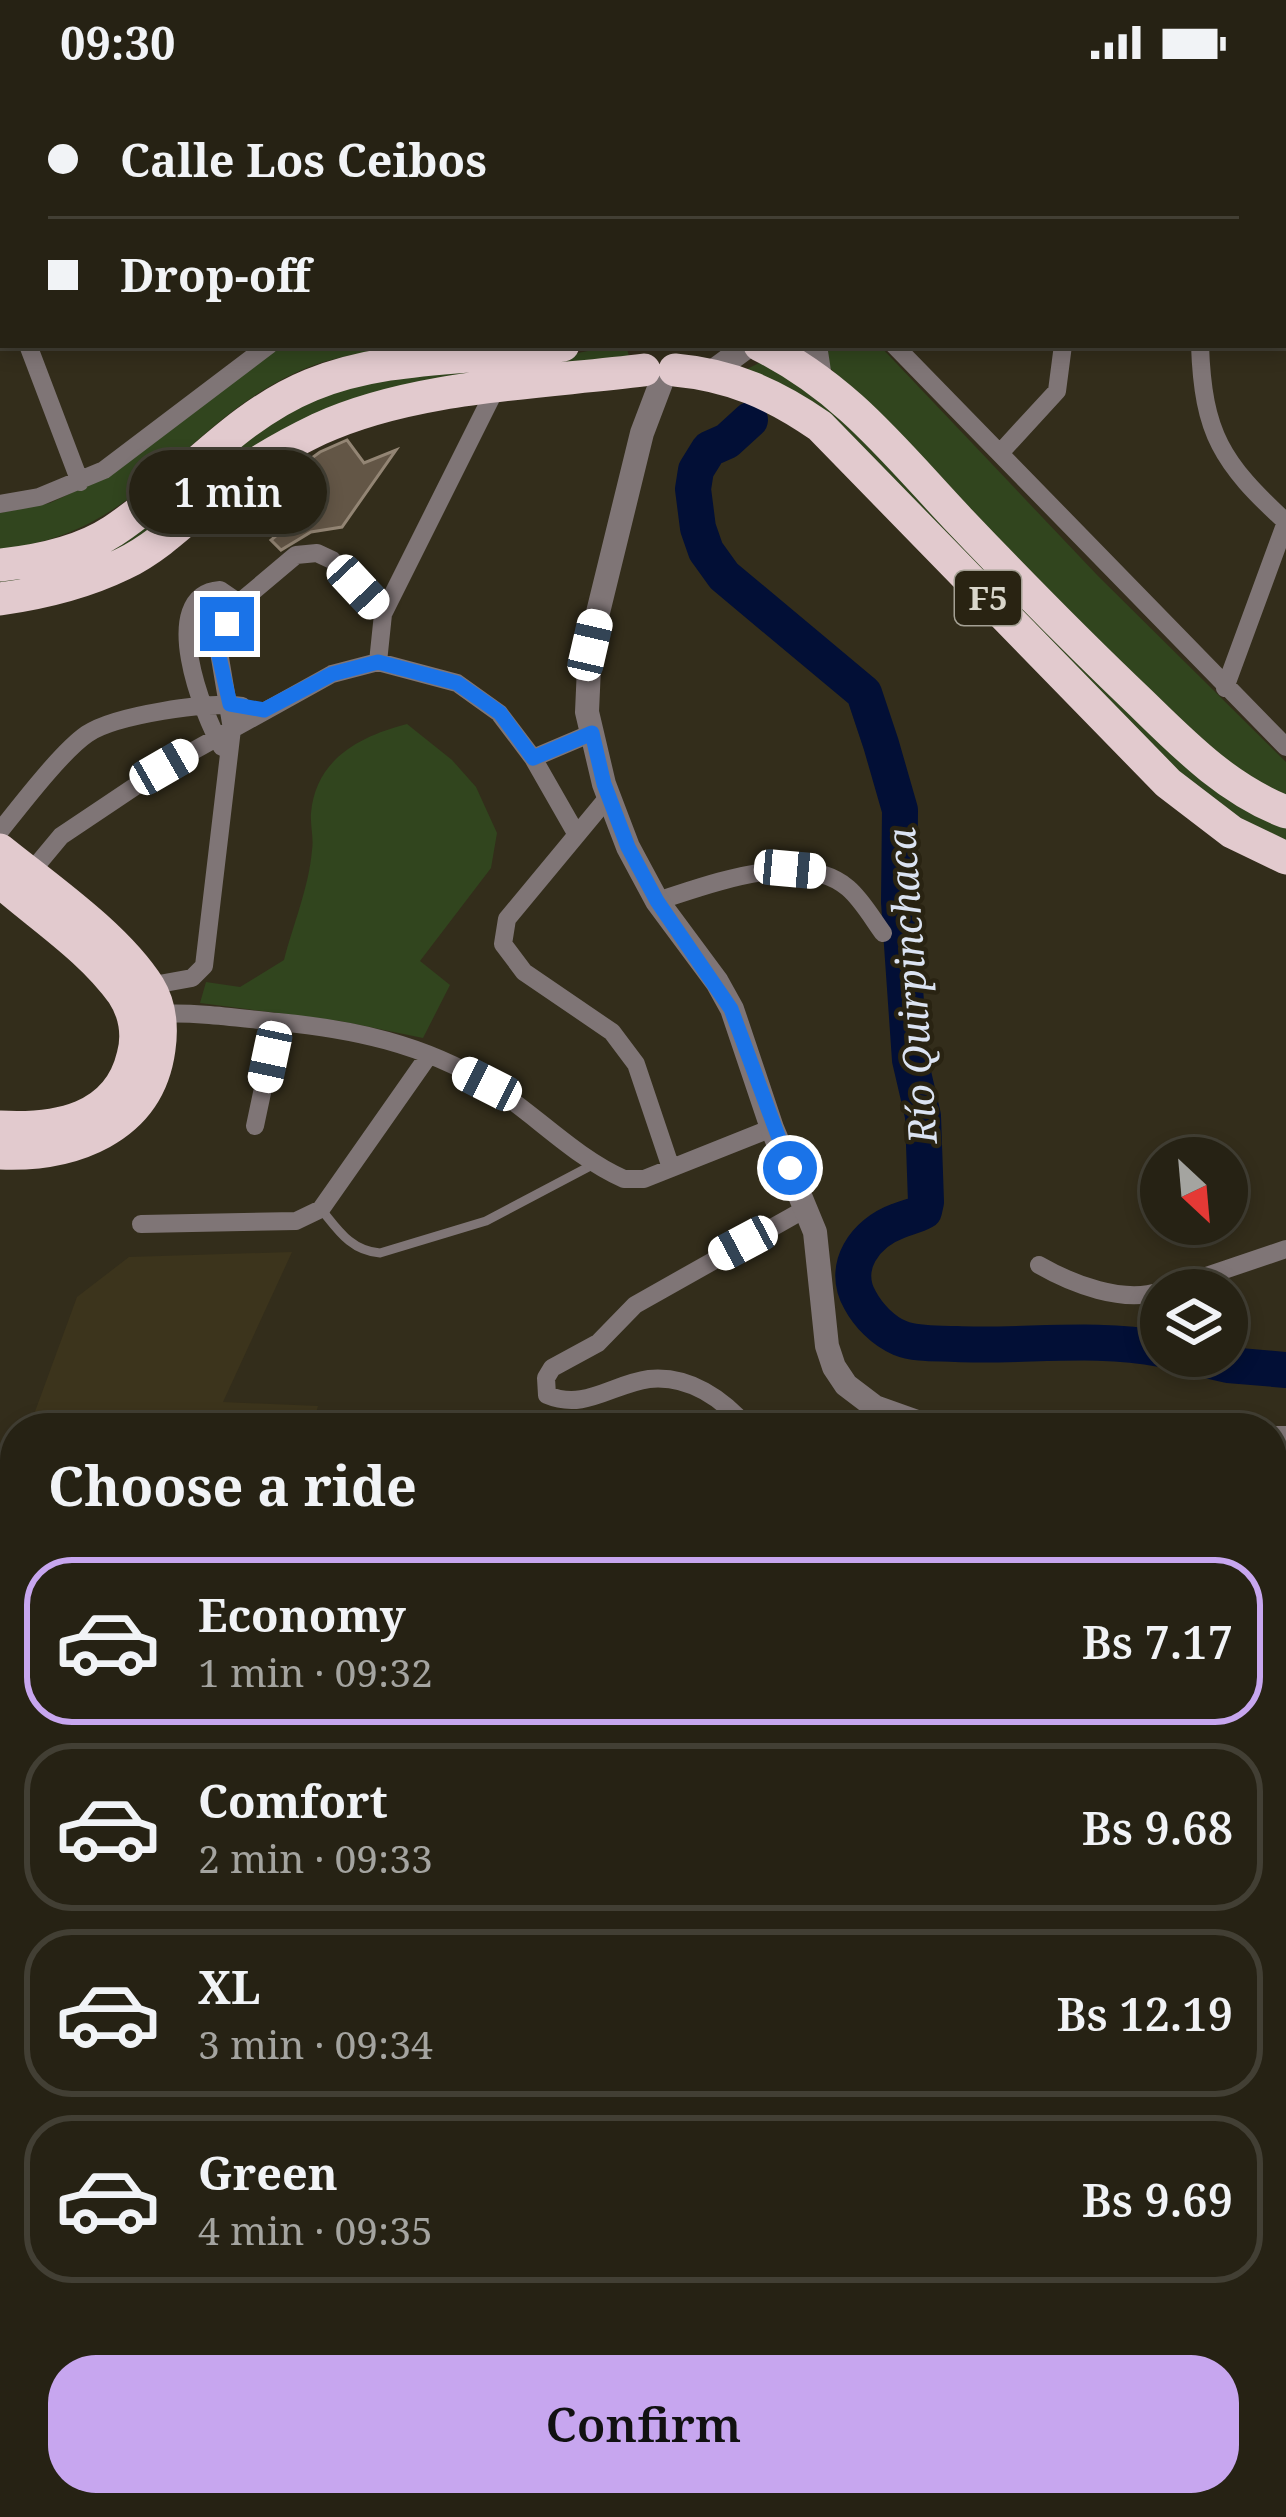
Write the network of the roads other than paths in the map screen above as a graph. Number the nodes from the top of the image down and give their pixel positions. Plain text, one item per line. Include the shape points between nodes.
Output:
1 (29, 348) edge
2 (265, 348) edge
3 (460, 348) edge
4 (555, 348) edge
5 (745, 348) edge
6 (770, 348) edge
7 (898, 348) edge
8 (1063, 348) edge
9 (1200, 348) edge
10 (818, 362) edge
11 (654, 363) edge
12 (492, 372) junction
13 (711, 373) junction
14 (641, 433) junction
15 (1000, 453) junction
16 (80, 482) junction
17 (0, 504) edge
18 (0, 565) edge
19 (0, 599) edge
20 (239, 603) junction
21 (383, 614) junction
22 (378, 662) junction
23 (1226, 688) junction
24 (230, 704) junction
25 (203, 708) junction
26 (264, 710) junction
27 (224, 733) junction
28 (592, 733) junction
29 (1286, 747) edge
30 (533, 758) junction
31 (609, 796) junction
32 (1286, 812) edge
33 (0, 831) edge
34 (577, 835) junction
35 (0, 850) edge
36 (1286, 858) edge
37 (14, 882) edge
38 (657, 901) junction
39 (883, 933) dead end
40 (153, 1000) junction
41 (277, 1022) junction
42 (429, 1054) junction
43 (256, 1126) dead end
44 (0, 1127) edge
45 (772, 1128) junction
46 (0, 1154) edge
47 (596, 1163) junction
48 (670, 1168) junction
49 (807, 1208) junction
50 (321, 1209) junction
51 (141, 1224) dead end
52 (1286, 1249) edge
53 (1039, 1265) dead end
54 (1227, 1269) edge
55 (1140, 1296) edge
56 (732, 1413) edge
57 (888, 1413) edge

1 - 16 street
2 - 16 street
3 - 12 street
4 - 12 highway, F5
5 - 13 street
6 - 10 highway, F5
7 - 15 street
8 - 15 street via 1058,391
9 - 23 street via 1215,438 1240,479 1286,522
10 - 32 highway, F5 via 1053,619 1207,766
11 - 12 highway, F5
11 - 13 highway, F5
11 - 14 street
11 - 14 street
12 - 18 highway, F5 via 373,365 311,385 253,414 110,533 64,553
12 - 19 highway, F5 via 352,415 284,447 126,563 49,592
12 - 21 street
13 - 36 highway, F5 via 765,392 820,426 1168,783 1232,832
14 - 28 street via 590,645
15 - 23 street
16 - 17 street
20 - 21 street via 296,555 317,553
20 - 24 street via 218,652
20 - 25 street via 220,590 206,592 187,625
21 - 22 street
22 - 26 street via 332,674
22 - 30 street via 457,683 500,713
23 - 29 street
24 - 25 street
24 - 26 street
24 - 27 street
25 - 27 street
25 - 33 street via 88,734
26 - 27 street
27 - 37 street via 76,825
27 - 40 street via 228,758 204,967
28 - 30 street
28 - 31 street
30 - 34 street
31 - 34 street
31 - 38 street
34 - 48 street via 507,919 503,944 524,972 612,1032 636,1064
35 - 37 highway
37 - 40 highway via 111,944
37 - 44 highway via 104,970 125,997 136,1037 126,1079 94,1112 61,1125
38 - 39 street via 734,878 819,872 851,890
38 - 45 street via 731,1009
40 - 41 street
40 - 46 highway via 158,1060 128,1114 61,1150
41 - 42 street via 375,1035
41 - 43 street
42 - 47 street via 487,1084
42 - 50 street
45 - 48 street
45 - 49 street
47 - 48 street via 624,1179
47 - 50 lane via 486,1221 380,1252 348,1242
49 - 56 street via 635,1305 546,1378 547,1395 584,1401 649,1379 683,1383 708,1390
49 - 57 street via 834,1367 860,1398
50 - 51 street via 296,1221
52 - 54 street
53 - 55 street via 1070,1283

